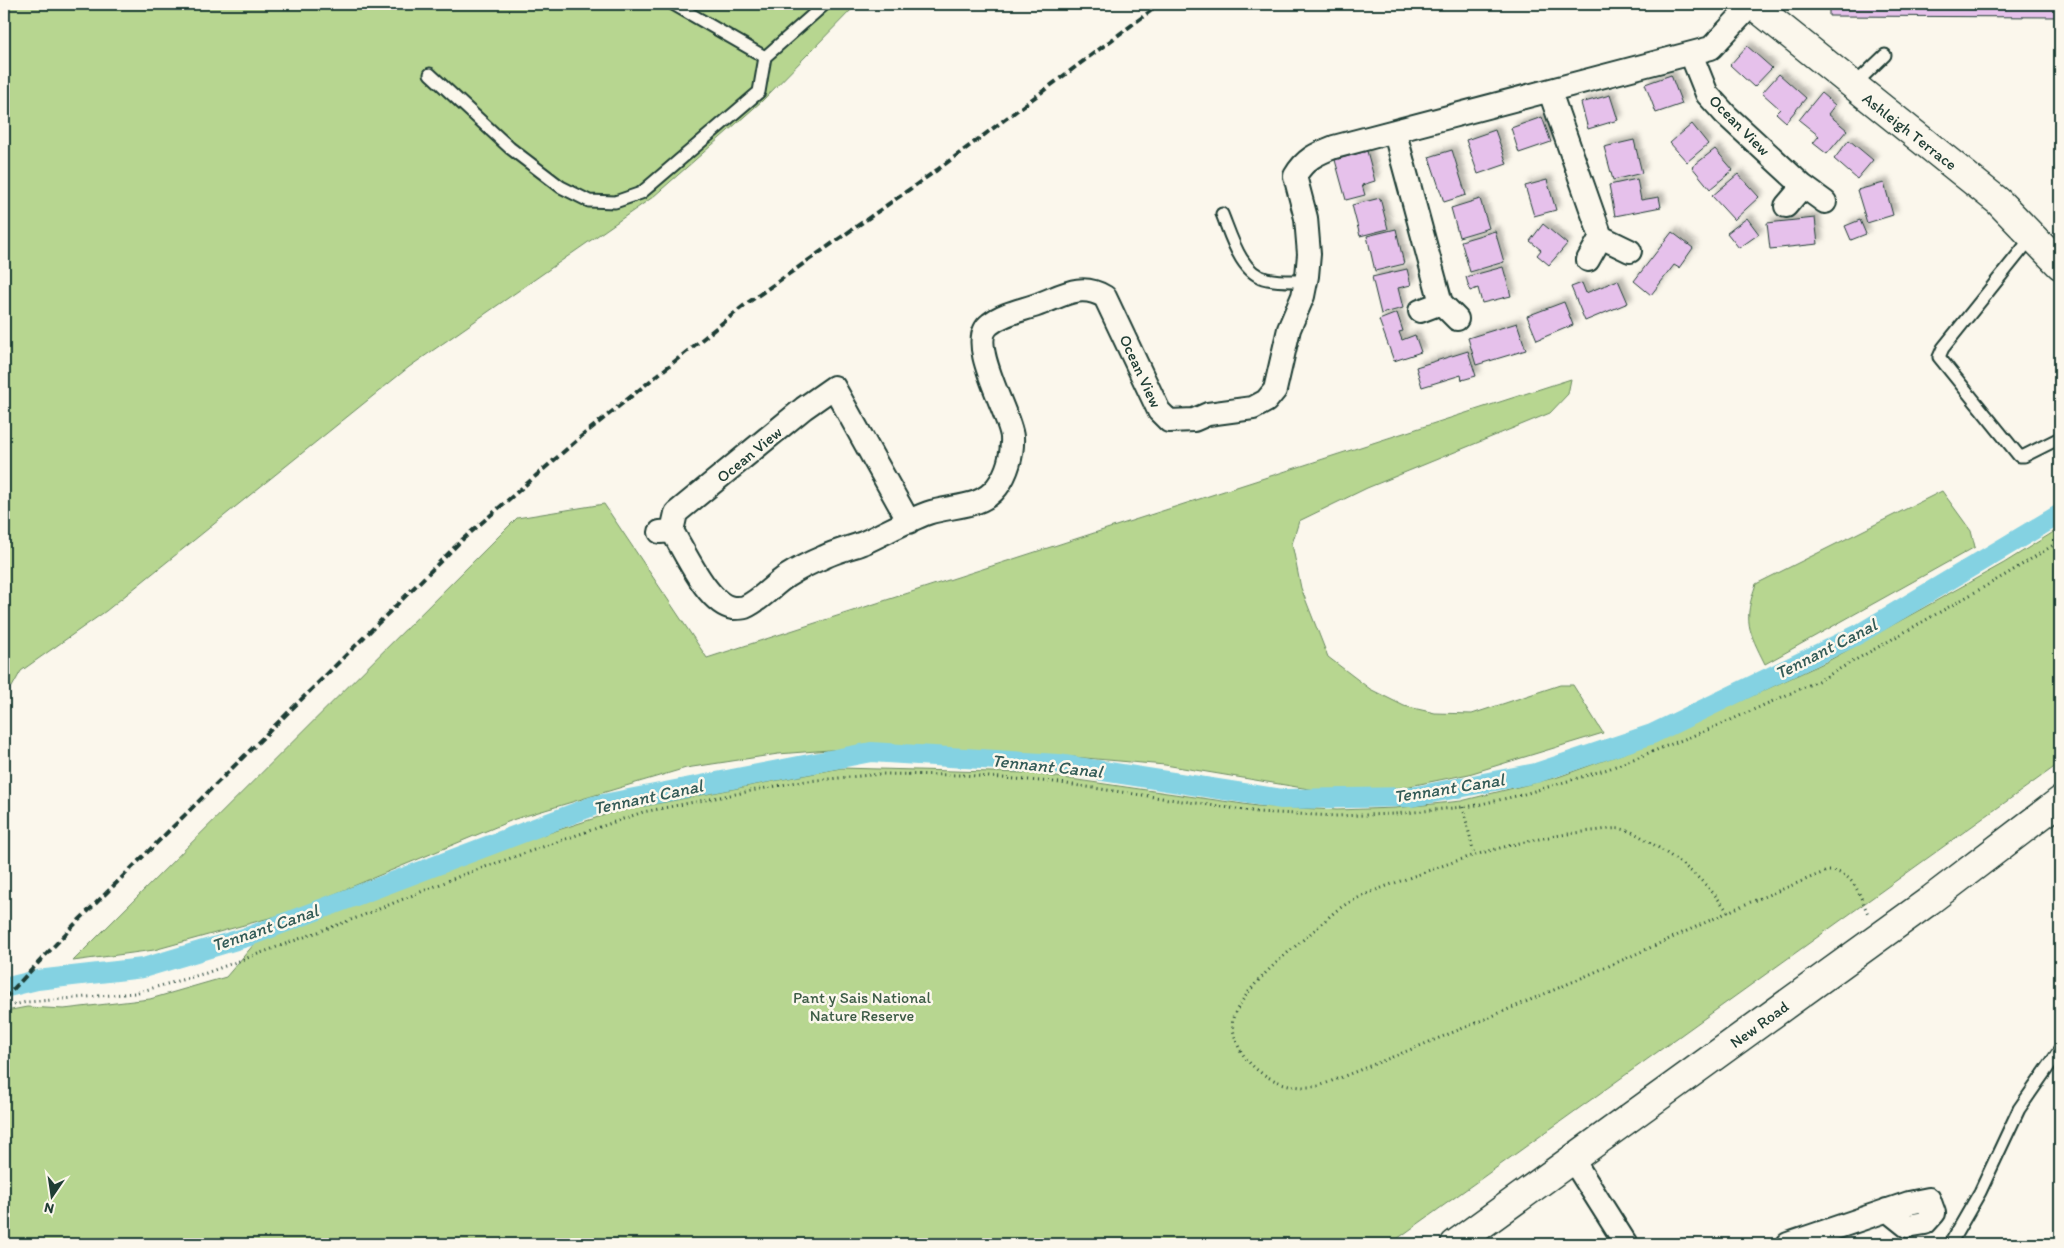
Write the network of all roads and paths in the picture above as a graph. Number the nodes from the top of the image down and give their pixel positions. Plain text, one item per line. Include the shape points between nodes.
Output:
1 (673, 4) edge
2 (825, 4) edge
3 (1752, 4) edge
4 (1691, 54) junction
5 (1885, 55) dead end
6 (765, 57) junction
7 (430, 74) dead end
8 (1853, 86) junction
9 (1550, 92) junction
10 (1395, 133) junction
11 (1803, 186) junction
12 (1825, 202) dead end
13 (1786, 206) dead end
14 (1222, 214) dead end
15 (2033, 235) junction
16 (1601, 238) junction
17 (1630, 251) dead end
18 (1588, 260) dead end
19 (2060, 265) edge
20 (1306, 281) junction
21 (1441, 303) junction
22 (1420, 311) dead end
23 (1456, 319) dead end
24 (2060, 438) edge
25 (909, 522) junction
26 (2060, 540) edge
27 (2060, 801) edge
28 (1463, 807) junction
29 (1474, 854) junction
30 (1728, 912) junction
31 (1879, 937) junction
32 (4, 1008) edge
33 (2060, 1050) edge
34 (1573, 1160) junction
35 (1887, 1210) dead end
36 (1455, 1244) edge
37 (1626, 1244) edge
38 (1788, 1244) edge
39 (1950, 1244) edge

1 - 6 lane
2 - 6 lane
3 - 4 street, Ocean View via 1711,48
3 - 8 main road, Ashleigh Terrace
4 - 9 street, Ocean View
4 - 11 street, Ocean View via 1707,94
5 - 8 lane
6 - 7 lane via 759,92 641,193 615,202 589,201 561,186 510,148
8 - 15 main road, Ashleigh Terrace via 1998,201
9 - 10 street, Ocean View
9 - 16 street
10 - 20 street, Ocean View via 1334,147 1302,164 1295,176 1306,218 1309,254
10 - 21 street
11 - 12 street, Ocean View
11 - 13 street
14 - 20 lane via 1240,256 1256,275 1272,280
15 - 19 main road, Ashleigh Terrace
15 - 24 lane via 1939,357 2019,456
16 - 17 street
16 - 18 street
20 - 25 street, Ocean View via 1289,329 1276,390 1254,408 1208,414 1194,420 1169,421 1159,411 1106,297 1095,290 1070,291 988,324 982,337 983,352 1012,436 1006,471 996,488 984,498 969,505 929,512
21 - 22 street
21 - 23 street
25 - 25 street, Ocean View via 825,556 787,576 744,608 719,603 666,532 676,513 804,408 834,388
26 - 28 path via 2007,574 1820,680 1715,727 1608,769 1521,795
27 - 31 main road, New Road
28 - 29 path
28 - 32 path via 1335,816 1257,812 1053,782 964,776 881,774 797,782 643,812 465,874 206,973 135,993 27,1002
29 - 30 path via 1563,834 1626,829 1686,865
29 - 30 path via 1384,887 1340,908 1279,961 1234,1015 1232,1024 1238,1049 1250,1065 1269,1078 1307,1088 1319,1086 1456,1033
30 - 31 path via 1827,871 1839,871 1849,876
31 - 34 main road, New Road
33 - 39 lane via 2019,1108 1980,1192
34 - 36 main road, New Road
34 - 37 street
35 - 38 street

